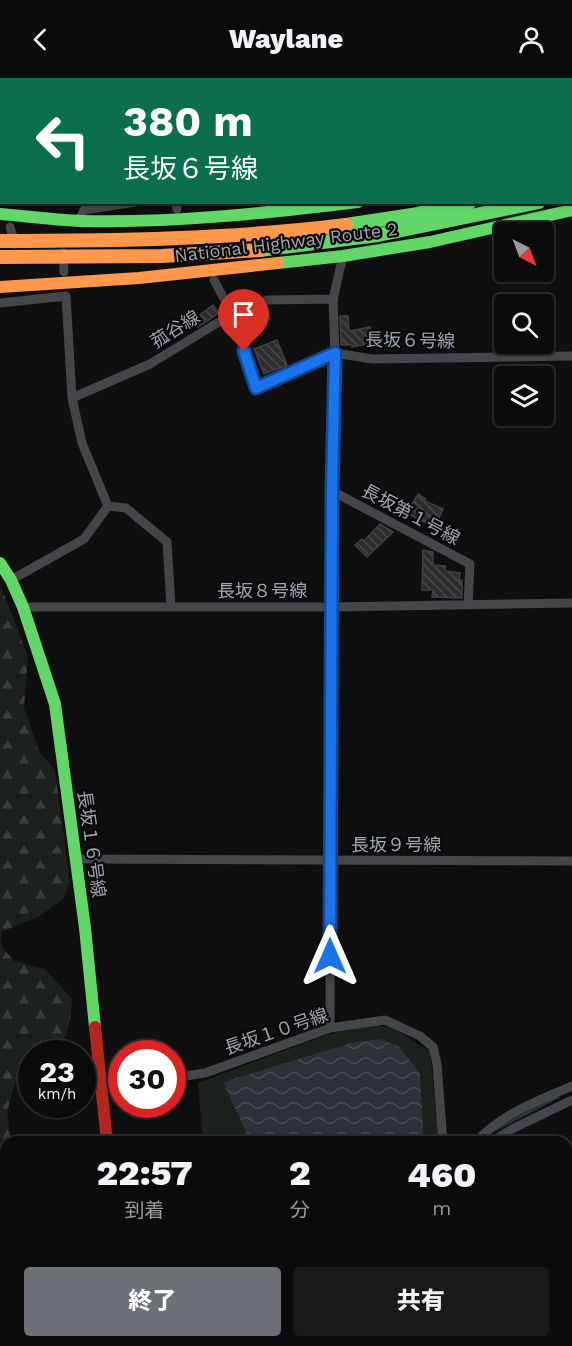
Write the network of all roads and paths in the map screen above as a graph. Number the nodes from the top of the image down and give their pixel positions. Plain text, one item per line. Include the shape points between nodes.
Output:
1 (122, 204) edge
2 (237, 204) edge
3 (339, 204) edge
4 (357, 204) edge
5 (460, 204) edge
6 (531, 204) edge
7 (572, 210) edge
8 (0, 214) edge
9 (246, 214) junction
10 (79, 221) junction
11 (10, 227) dead end
12 (180, 229) dead end
13 (0, 241) edge
14 (191, 243) junction
15 (63, 248) junction
16 (343, 256) junction
17 (0, 257) edge
18 (207, 264) dead end
19 (64, 272) dead end
20 (214, 280) dead end
21 (0, 287) edge
22 (334, 299) junction
23 (0, 303) edge
24 (232, 314) junction
25 (335, 353) junction
26 (572, 356) edge
27 (72, 398) junction
28 (332, 491) junction
29 (108, 506) junction
30 (0, 562) edge
31 (11, 580) junction
32 (572, 603) edge
33 (468, 604) junction
34 (23, 607) junction
35 (171, 607) junction
36 (332, 607) junction
37 (76, 859) junction
38 (330, 861) junction
39 (572, 861) edge
40 (330, 1028) junction
41 (186, 1076) edge
42 (572, 1086) edge
43 (108, 1088) edge
44 (102, 1089) junction
45 (572, 1100) edge
46 (106, 1136) edge
47 (443, 1136) edge
48 (481, 1136) edge
49 (501, 1136) edge

1 - 10 street via 84,210
2 - 9 street
3 - 9 main road, National Highway Route 2
4 - 16 main road
5 - 13 main road, bridge via 318,229 243,236
6 - 17 main road, bridge via 452,223 322,243 134,256
7 - 16 main road, National Highway Route 2 via 430,242
8 - 10 main road, National Highway Route 2
9 - 10 main road, National Highway Route 2
11 - 15 street via 16,247
12 - 14 street
14 - 15 street
14 - 18 street
15 - 19 street
16 - 21 main road, National Highway Route 2 via 139,278
16 - 22 street
20 - 24 street
22 - 24 street, 菰谷線 via 267,300
22 - 25 street
23 - 27 street via 66,296
24 - 25 street via 256,388
24 - 27 street, 菰谷線 via 150,364
25 - 26 street, 長坂６号線 via 372,359
25 - 28 street
27 - 29 street via 82,442
28 - 33 street, 長坂第１号線 via 470,564
28 - 36 street
29 - 31 street via 84,539
29 - 35 street via 126,508 167,542
30 - 31 main road, 長坂１６号線
31 - 34 main road, 長坂１６号線
32 - 33 street, 長坂８号線
33 - 36 street, 長坂８号線
34 - 35 street, 長坂８号線
34 - 37 main road, 長坂１６号線 via 55,704
35 - 36 street, 長坂８号線
36 - 38 street
37 - 38 street, 長坂９号線
37 - 44 main road, 長坂１６号線
38 - 39 street, 長坂９号線
38 - 40 street
40 - 41 street, 長坂１０号線 via 205,1073
40 - 47 street, 長坂１０号線 via 385,1020 420,1036 433,1047
42 - 48 street via 524,1107
43 - 44 street
44 - 46 main road, 長坂１６号線
45 - 49 street

